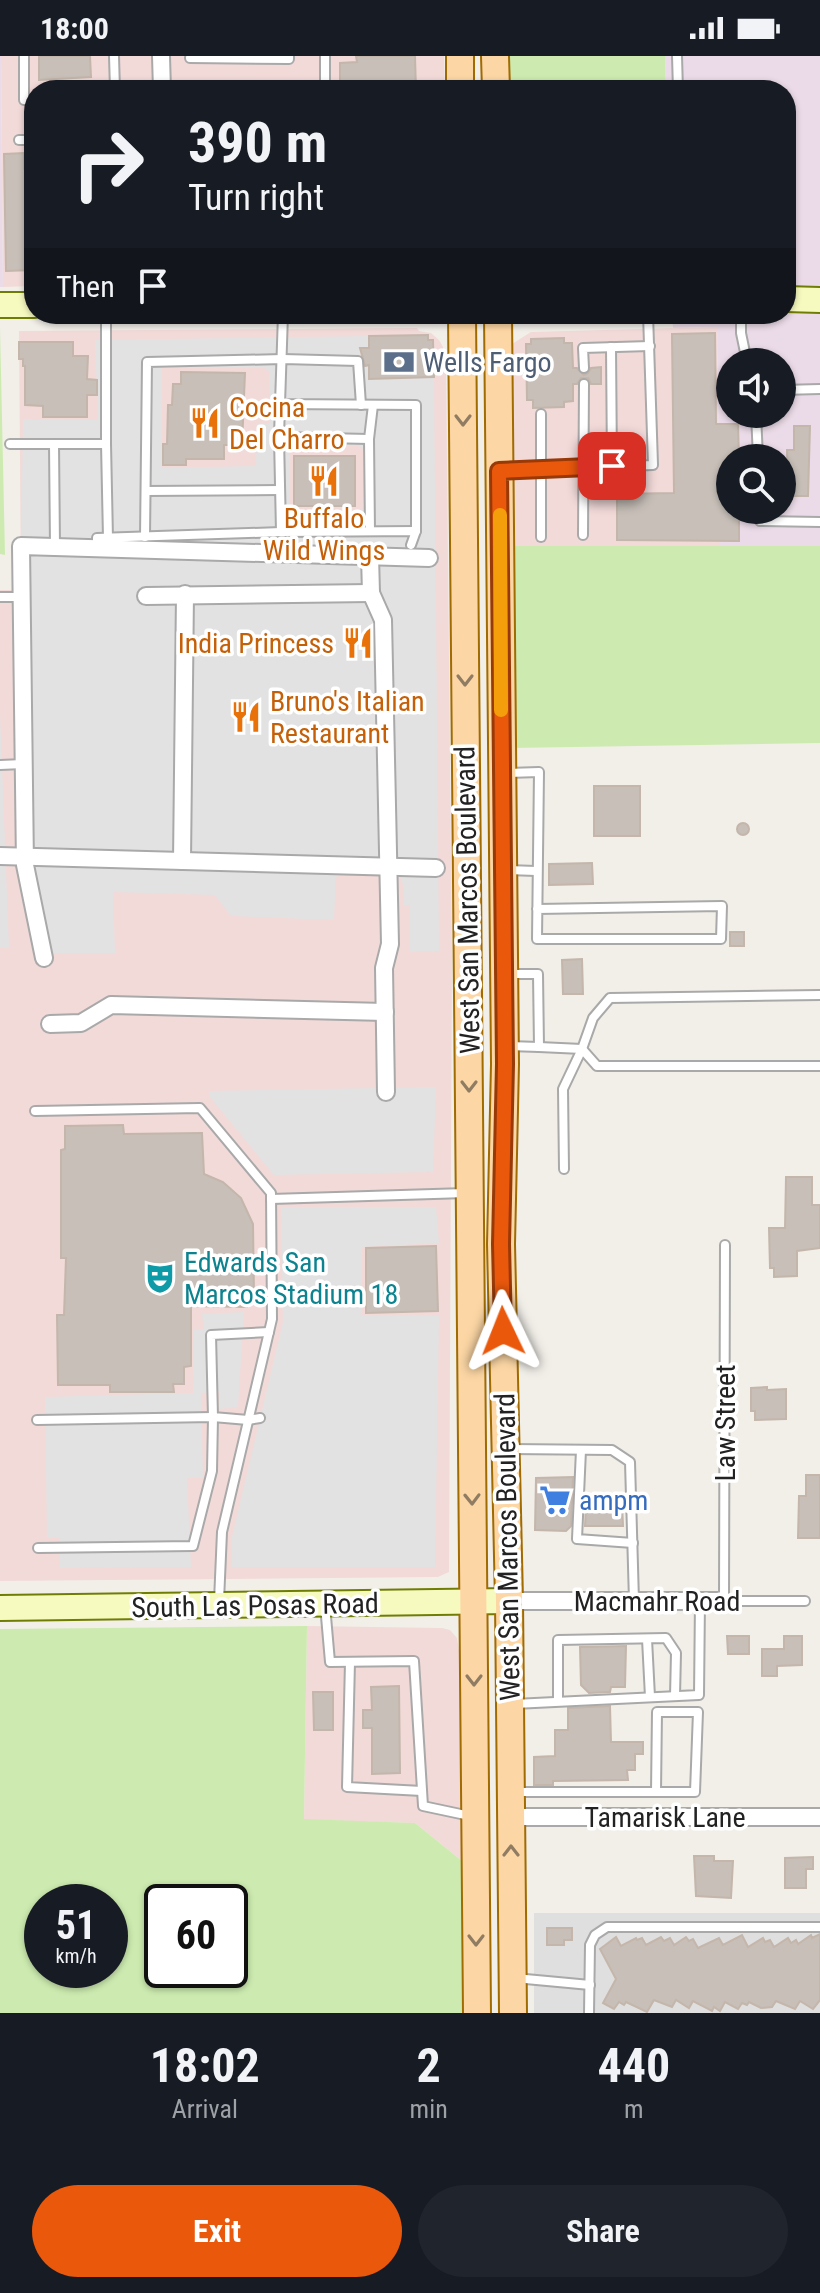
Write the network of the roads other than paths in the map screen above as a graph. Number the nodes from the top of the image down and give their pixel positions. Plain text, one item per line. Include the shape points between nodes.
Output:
1 (24, 56) edge
2 (114, 56) edge
3 (161, 56) edge
4 (289, 56) edge
5 (325, 56) edge
6 (460, 56) edge
7 (495, 56) edge
8 (677, 56) edge
9 (190, 58) edge
10 (24, 80) edge
11 (115, 80) edge
12 (162, 80) edge
13 (325, 80) edge
14 (460, 80) edge
15 (496, 80) edge
16 (678, 80) edge
17 (19, 140) dead end
18 (24, 140) edge
19 (796, 299) edge
20 (820, 300) edge
21 (0, 305) edge
22 (24, 305) edge
23 (106, 324) edge
24 (283, 324) edge
25 (462, 324) edge
26 (498, 324) edge
27 (649, 324) edge
28 (741, 324) edge
29 (650, 346) junction
30 (611, 347) junction
31 (744, 348) edge
32 (283, 359) junction
33 (584, 368) dead end
34 (584, 384) dead end
35 (820, 389) edge
36 (796, 390) edge
37 (280, 404) junction
38 (361, 405) junction
39 (373, 405) junction
40 (541, 414) dead end
41 (279, 437) junction
42 (369, 439) junction
43 (10, 444) dead end
44 (54, 444) junction
45 (106, 444) junction
46 (612, 466) junction
47 (584, 467) junction
48 (542, 469) junction
49 (499, 471) junction
50 (280, 490) junction
51 (146, 491) junction
52 (796, 522) edge
53 (820, 522) edge
54 (370, 531) junction
55 (416, 531) junction
56 (281, 532) junction
57 (583, 535) dead end
58 (145, 537) junction
59 (541, 537) dead end
60 (102, 543) junction
61 (411, 545) dead end
62 (55, 547) junction
63 (370, 556) junction
64 (429, 558) dead end
65 (371, 593) junction
66 (185, 594) junction
67 (146, 596) dead end
68 (0, 597) edge
69 (21, 597) junction
70 (23, 764) junction
71 (0, 765) edge
72 (502, 773) junction
73 (0, 856) edge
74 (25, 857) junction
75 (182, 861) junction
76 (388, 867) junction
77 (436, 868) dead end
78 (467, 868) junction
79 (503, 870) junction
80 (536, 871) junction
81 (537, 909) junction
82 (44, 958) dead end
83 (504, 974) junction
84 (820, 995) edge
85 (385, 1012) junction
86 (50, 1024) dead end
87 (504, 1046) junction
88 (539, 1047) junction
89 (582, 1049) junction
90 (820, 1066) edge
91 (386, 1092) dead end
92 (35, 1111) dead end
93 (564, 1169) dead end
94 (470, 1193) junction
95 (271, 1199) junction
96 (725, 1245) dead end
97 (269, 1332) junction
98 (504, 1357) junction
99 (260, 1373) junction
100 (271, 1373) dead end
101 (213, 1417) junction
102 (260, 1418) dead end
103 (37, 1420) dead end
104 (248, 1420) junction
105 (506, 1449) junction
106 (581, 1450) junction
107 (250, 1460) dead end
108 (239, 1461) junction
109 (240, 1502) dead end
110 (229, 1503) junction
111 (633, 1543) junction
112 (38, 1548) dead end
113 (509, 1601) junction
114 (634, 1601) junction
115 (700, 1601) junction
116 (724, 1601) junction
117 (805, 1601) dead end
118 (473, 1602) junction
119 (325, 1604) junction
120 (219, 1605) junction
121 (0, 1608) edge
122 (647, 1639) junction
123 (350, 1662) junction
124 (675, 1696) junction
125 (650, 1697) junction
126 (558, 1701) junction
127 (510, 1704) junction
128 (422, 1791) junction
129 (656, 1792) junction
130 (511, 1804) junction
131 (475, 1817) junction
132 (820, 1817) edge
133 (820, 1927) edge
134 (512, 1978) junction
135 (590, 1985) junction
136 (477, 2013) edge
137 (513, 2013) edge
138 (589, 2013) edge

1 - 10 lane
2 - 11 lane
3 - 12 street
4 - 9 lane
5 - 13 lane
6 - 14 main road
7 - 15 main road
8 - 16 lane
17 - 18 lane
19 - 20 main road
21 - 22 main road
23 - 45 lane
24 - 32 lane
25 -> 78 main road, West San Marcos Boulevard
26 - 49 main road, West San Marcos Boulevard
27 - 29 lane
28 - 31 lane
29 - 30 lane
29 - 46 lane via 653,465
30 - 33 lane via 583,348
30 - 46 lane
32 - 37 lane
32 - 38 lane via 358,361
32 - 51 lane via 147,362
34 - 47 lane
35 - 36 lane
37 - 38 lane
37 - 41 lane
38 - 39 lane
39 - 42 lane
39 - 55 lane via 416,405
40 - 48 lane
41 - 42 lane
41 - 50 lane
42 - 54 lane
43 - 44 lane
44 - 45 lane
44 - 62 lane
45 - 60 lane
46 - 47 lane
47 - 48 lane
47 - 57 lane
48 - 49 lane
48 - 59 lane
49 - 72 main road, West San Marcos Boulevard
50 - 51 lane
50 - 56 lane
51 - 58 lane
52 - 53 lane
54 - 55 lane
54 - 56 lane
55 - 61 lane
56 - 58 lane
58 - 60 lane
60 - 62 street
60 - 63 street
62 - 69 street via 21,546
63 - 64 street
63 - 65 street
65 - 66 street
65 - 76 street via 383,620
66 - 67 street
66 - 75 street
68 - 69 lane
69 - 70 street
70 - 71 lane
70 - 74 street
72 - 79 main road, West San Marcos Boulevard
72 - 80 lane via 539,772
73 - 74 street
74 - 75 street
74 - 82 street
75 - 76 street
76 - 77 street
76 - 85 street
78 - 79 main road
78 -> 94 main road, West San Marcos Boulevard
79 - 80 lane
79 - 83 main road, West San Marcos Boulevard
80 - 81 lane
81 - 81 lane via 537,939 721,939 722,906
83 - 87 main road, West San Marcos Boulevard
83 - 88 lane via 538,974
84 - 89 lane via 610,998 593,1018
85 - 86 street via 111,1005 81,1023
85 - 91 street
87 - 88 lane
87 - 98 main road, West San Marcos Boulevard
88 - 89 lane
89 - 90 lane via 597,1066
89 - 93 lane via 563,1089
92 - 95 lane via 200,1108
94 - 95 lane
94 - 98 main road via 485,1205 487,1303
94 -> 118 main road, West San Marcos Boulevard
95 - 97 lane
96 - 116 lane, Law Street
97 - 99 lane
97 - 101 lane via 211,1335
98 - 105 main road, West San Marcos Boulevard
99 - 100 lane
99 - 104 lane
101 - 103 lane
101 - 104 lane
101 - 112 lane via 212,1471 193,1546
102 - 104 lane
104 - 108 lane
105 - 106 lane
105 - 113 main road, West San Marcos Boulevard
106 - 111 lane via 612,1450 630,1462
106 - 111 lane via 577,1539
107 - 108 lane
108 - 110 lane
109 - 110 lane
110 - 120 lane via 222,1532
111 - 114 lane
113 - 114 street, Macmahr Road
113 - 118 main road, South Las Posas Road
113 - 127 main road, West San Marcos Boulevard
114 - 115 street, Macmahr Road
115 - 116 street, Macmahr Road
115 - 124 lane via 699,1695
116 - 117 lane, Macmahr Road
118 - 119 main road, South Las Posas Road
118 -> 131 main road, West San Marcos Boulevard
119 - 120 main road, South Las Posas Road
119 - 123 lane via 330,1662
120 - 121 main road, South Las Posas Road
122 - 124 lane via 666,1638 676,1653
122 - 125 lane
122 - 126 lane via 558,1640
123 - 128 lane via 414,1661
123 - 128 lane via 347,1787
124 - 125 lane
125 - 126 lane
126 - 127 lane
127 - 130 main road, West San Marcos Boulevard
128 - 131 lane via 423,1806
129 - 129 lane via 695,1792 698,1712 657,1712
129 - 130 lane
130 - 132 street, Tamarisk Lane
134 -> 130 main road, West San Marcos Boulevard
131 -> 136 main road, West San Marcos Boulevard
133 - 135 lane via 607,1927 590,1945
134 - 135 lane
134 - 137 main road, West San Marcos Boulevard
135 - 138 lane

